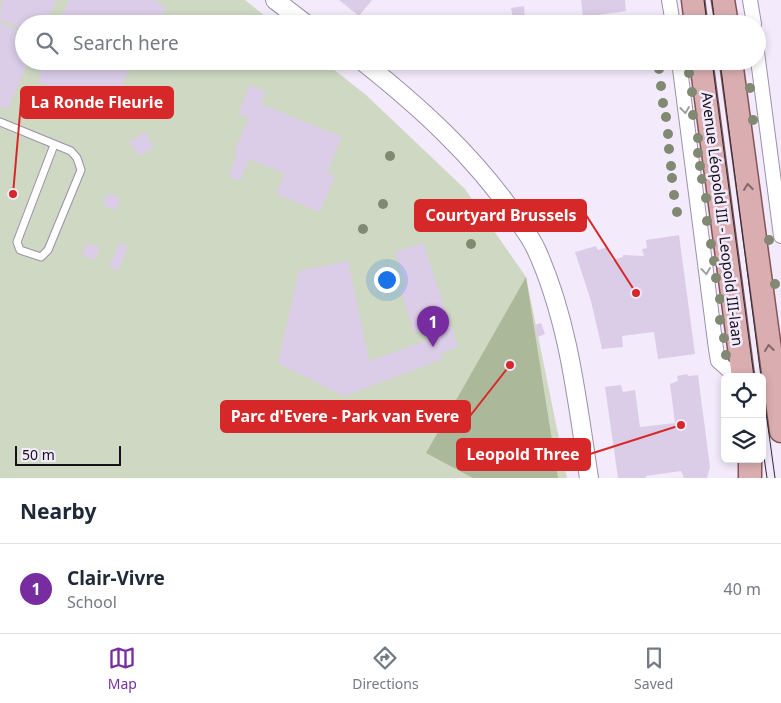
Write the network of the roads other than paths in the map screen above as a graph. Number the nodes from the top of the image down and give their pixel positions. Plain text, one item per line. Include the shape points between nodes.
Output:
1 (275, 0) edge
2 (291, 0) edge
3 (669, 0) edge
4 (693, 0) edge
5 (723, 0) edge
6 (750, 0) edge
7 (294, 15) edge
8 (310, 15) edge
9 (672, 15) edge
10 (695, 15) edge
11 (725, 15) edge
12 (752, 15) edge
13 (374, 70) edge
14 (680, 70) edge
15 (702, 70) edge
16 (732, 70) edge
17 (760, 70) edge
18 (0, 122) edge
19 (54, 145) junction
20 (780, 216) edge
21 (781, 236) edge
22 (732, 373) edge
23 (742, 373) edge
24 (781, 431) edge
25 (750, 463) edge
26 (589, 478) edge
27 (750, 478) edge

1 - 7 street
2 - 8 street
3 - 9 street
4 - 10 main road
5 - 11 main road
6 - 12 street
13 - 26 street via 448,135 503,199 536,249 570,353
14 -> 22 street via 718,361
15 - 23 main road, Avenue Léopold III - Leopold III-laan
24 -> 16 main road, Avenue Léopold III - Leopold III-laan
17 - 20 street
18 - 19 lane
19 - 19 lane via 17,242 20,250 41,257 48,250 82,170 70,151
20 - 21 street
25 - 27 main road

